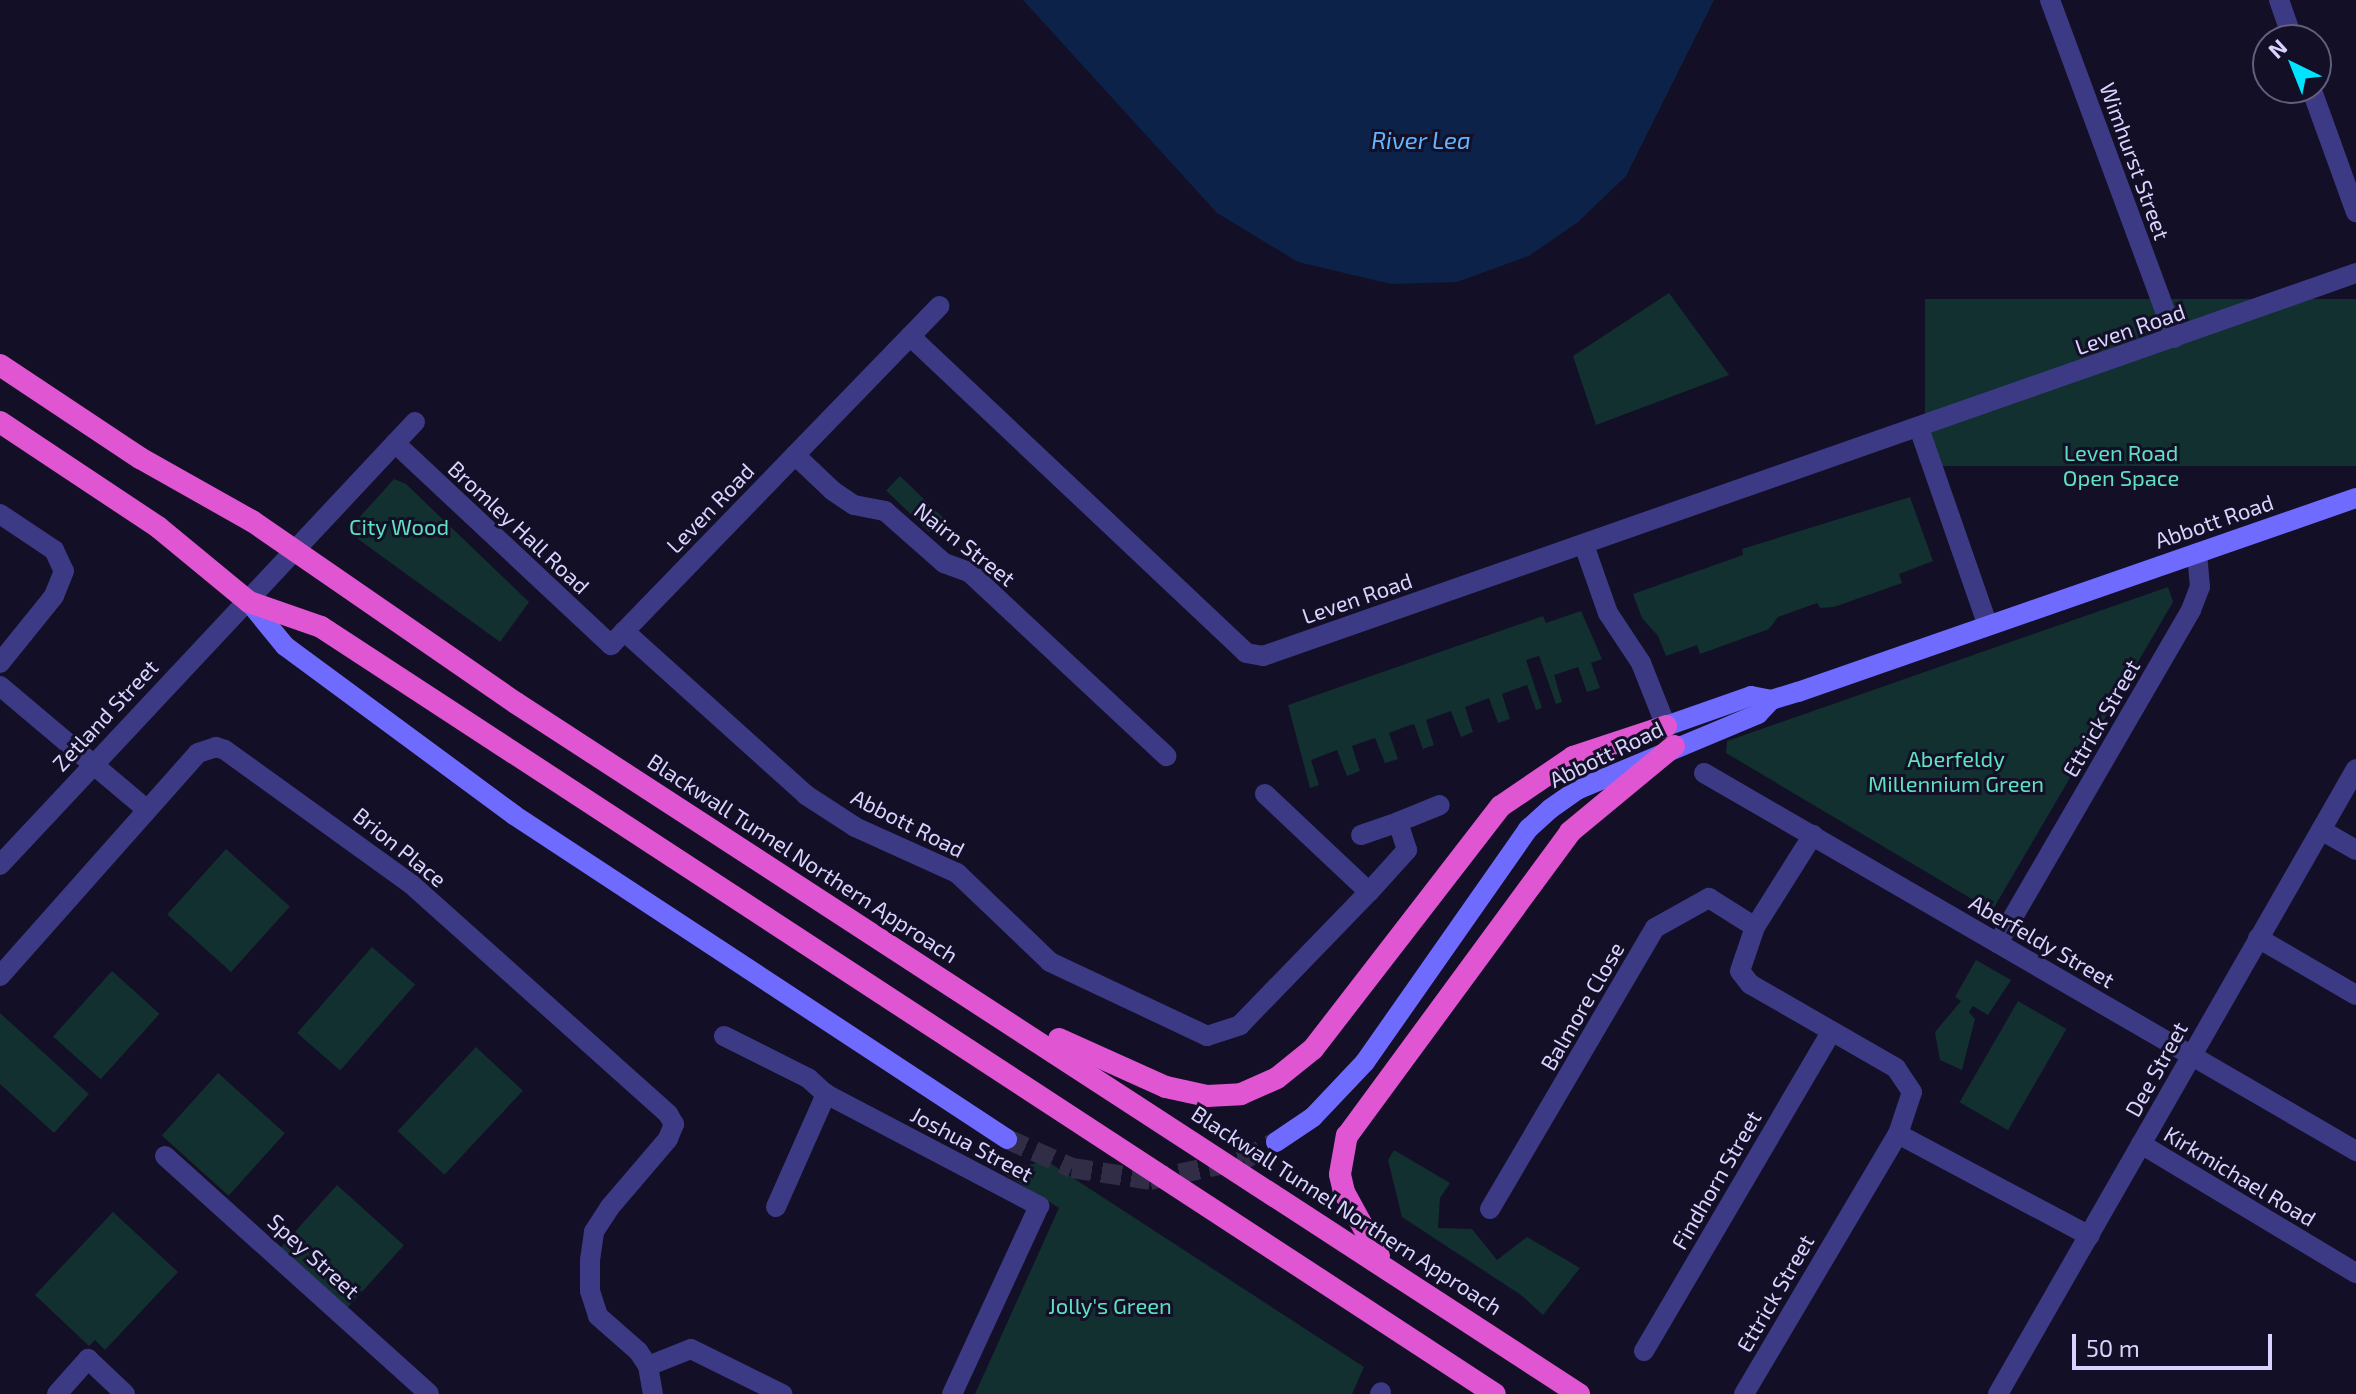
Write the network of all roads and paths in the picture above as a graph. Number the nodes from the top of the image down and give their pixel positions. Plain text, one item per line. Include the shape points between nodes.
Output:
1 (2050, 0) edge
2 (2279, 0) edge
3 (2287, 24) edge
4 (2317, 104) edge
5 (2356, 212) edge
6 (2356, 273) edge
7 (939, 306) dead end
8 (910, 336) junction
9 (2175, 338) junction
10 (0, 365) edge
11 (0, 422) edge
12 (415, 422) dead end
13 (1919, 428) junction
14 (395, 443) junction
15 (795, 455) junction
16 (2356, 498) edge
17 (0, 514) edge
18 (1584, 545) junction
19 (295, 550) junction
20 (2197, 553) junction
21 (249, 602) junction
22 (1987, 623) junction
23 (618, 638) junction
24 (0, 663) edge
25 (0, 686) edge
26 (1670, 736) junction
27 (1166, 756) dead end
28 (90, 766) junction
29 (2356, 769) edge
30 (1704, 773) dead end
31 (1265, 794) dead end
32 (1440, 805) dead end
33 (147, 810) junction
34 (1398, 822) junction
35 (2321, 830) junction
36 (1361, 835) dead end
37 (1813, 835) junction
38 (2356, 850) edge
39 (0, 865) edge
40 (1369, 892) junction
41 (1755, 927) junction
42 (2258, 938) junction
43 (1998, 943) junction
44 (0, 976) edge
45 (2356, 995) edge
46 (985, 1006) junction
47 (1830, 1034) junction
48 (724, 1036) dead end
49 (2191, 1055) junction
50 (826, 1094) junction
51 (1898, 1134) junction
52 (1007, 1139) tunnel mouth
53 (1276, 1142) tunnel mouth
54 (2141, 1144) junction
55 (2356, 1151) edge
56 (165, 1156) dead end
57 (776, 1207) dead end
58 (1490, 1209) dead end
59 (2090, 1236) junction
60 (1393, 1271) junction
61 (2356, 1273) edge
62 (1644, 1351) dead end
63 (648, 1366) junction
64 (57, 1394) edge
65 (125, 1394) edge
66 (429, 1394) edge
67 (653, 1394) edge
68 (782, 1394) edge
69 (952, 1394) edge
70 (1495, 1394) edge
71 (1579, 1394) edge
72 (1744, 1394) edge
73 (1998, 1394) edge

1 - 9 street, Wimhurst Street
2 - 3 street
4 - 5 street
6 - 9 street, Leven Road
7 - 8 street, Leven Road
8 - 15 street, Leven Road
8 - 18 street, Leven Road via 1246,653 1263,656
9 - 13 street, Leven Road
10 - 19 highway, Blackwall Tunnel Northern Approach
11 - 21 highway via 158,527
12 - 14 street, Zetland Street
13 - 18 street, Leven Road
13 - 22 street
14 - 19 street, Zetland Street
14 - 23 street, Bromley Hall Road
15 - 23 street, Leven Road
15 - 27 street, Nairn Street via 833,491 854,505 885,511 944,563 969,572
16 - 20 main road, Abbott Road
17 - 24 street via 54,550 64,571 54,596
18 - 26 street via 1608,613 1641,663
19 - 21 street, Zetland Street
19 - 46 highway, Blackwall Tunnel Northern Approach via 529,712
20 - 22 main road, Abbott Road
20 - 43 street, Ettrick Street via 2200,587 2191,610
21 - 28 street, Zetland Street
21 - 52 main road via 285,646 514,815
21 - 70 highway via 321,627
22 - 26 main road, Abbott Road via 1771,700 1751,696
23 - 40 street, Abbott Road via 806,795 855,827 957,873 1050,962 1207,1036 1240,1025
25 - 28 street
26 - 46 highway via 1573,757 1501,806 1313,1049 1256,1088 1207,1096 1166,1087
26 - 53 main road, Abbott Road via 1579,789 1528,829 1365,1062 1313,1117
26 - 60 highway via 1570,832 1347,1136 1340,1174 1344,1192 1361,1230
28 - 33 street
28 - 39 street, Zetland Street
29 - 35 street, Dee Street
30 - 37 street, Aberfeldy Street
31 - 40 street
32 - 34 street
33 - 44 street
33 - 63 street, Brion Place via 198,753 225,750 411,884 668,1114 674,1124 668,1139 610,1207 594,1232 590,1259 590,1291 598,1316
34 - 36 street
34 - 40 street, Abbott Road via 1407,850
35 - 38 street
35 - 42 street, Dee Street
37 - 41 street
37 - 43 street, Aberfeldy Street
41 - 47 street via 1740,971 1750,984
41 - 58 street, Balmore Close via 1709,898 1655,928
42 - 45 street
42 - 49 street, Dee Street
43 - 49 street, Aberfeldy Street
46 - 60 highway, Blackwall Tunnel Northern Approach
47 - 51 street, Ettrick Street via 1896,1068 1912,1092
47 - 62 street, Findhorn Street
48 - 50 street, Joshua Street via 808,1078
49 - 54 street, Dee Street
49 - 55 street, Aberfeldy Street
50 - 57 street
50 - 69 street, Joshua Street via 1039,1206
51 - 59 street
51 - 72 street, Ettrick Street
54 - 59 street, Dee Street
54 - 61 street, Kirkmichael Road
56 - 66 street, Spey Street
59 - 73 street, Dee Street
60 - 71 highway, Blackwall Tunnel Northern Approach
63 - 67 street
63 - 68 street via 691,1349
64 - 65 street via 88,1359

